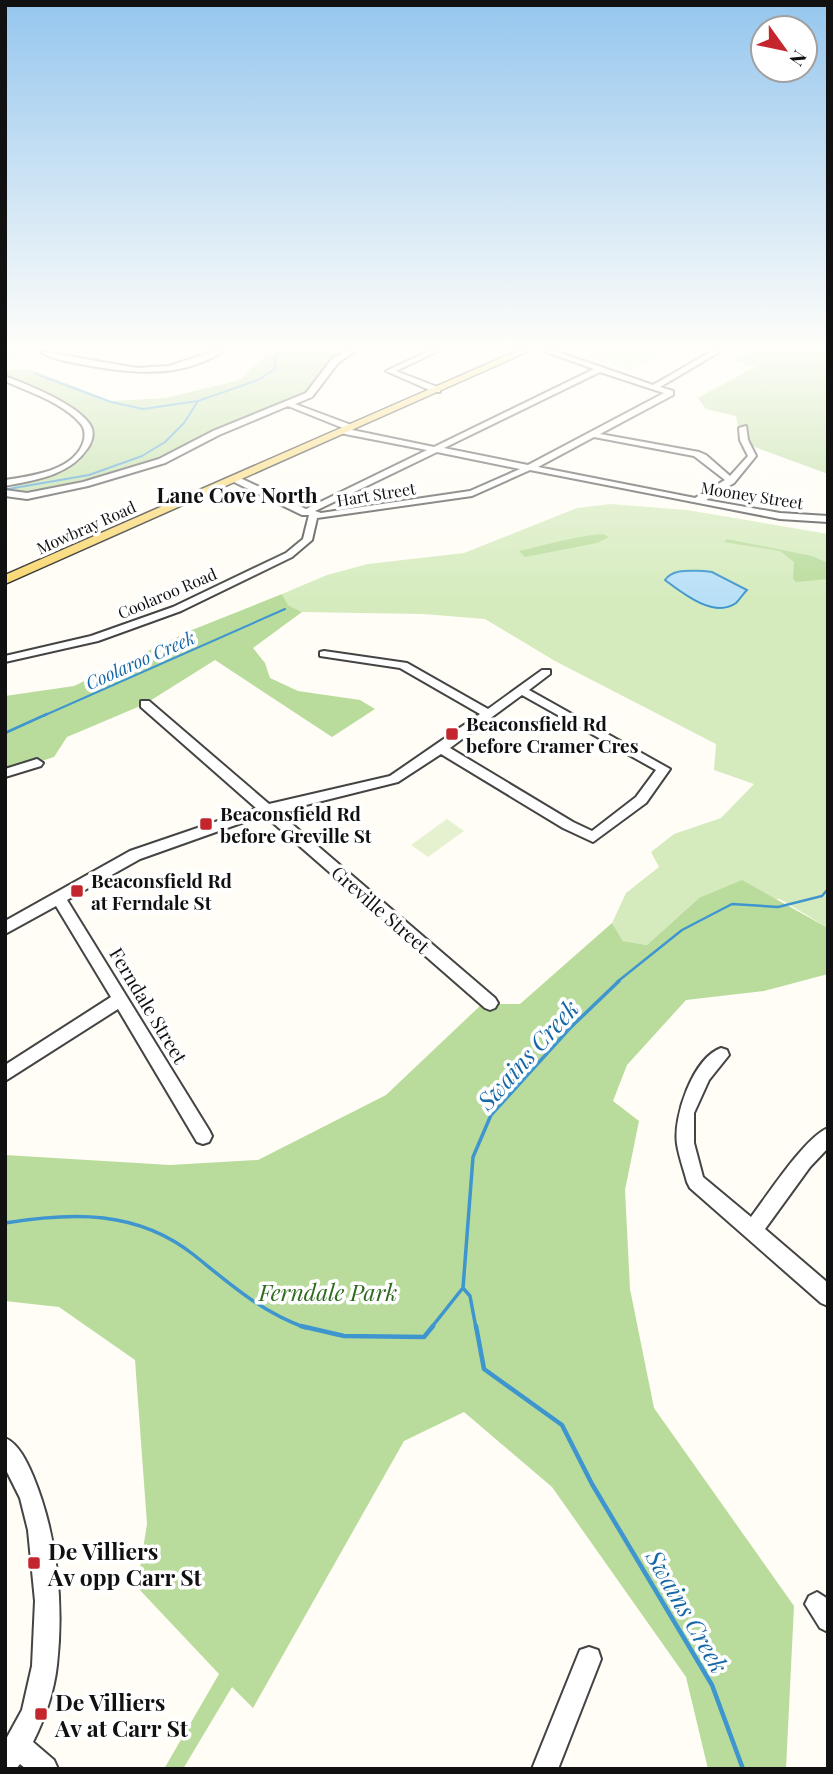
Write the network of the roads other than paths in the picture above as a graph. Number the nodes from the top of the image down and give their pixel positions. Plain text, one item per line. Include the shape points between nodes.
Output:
1 (88, 434) edge
2 (214, 434) edge
3 (338, 434) edge
4 (363, 434) edge
5 (466, 434) edge
6 (743, 434) edge
7 (594, 435) joint
8 (432, 450) junction
9 (527, 469) junction
10 (235, 479) junction
11 (731, 481) junction
12 (5, 483) edge
13 (5, 493) edge
14 (696, 501) junction
15 (309, 514) junction
16 (828, 519) edge
17 (5, 580) edge
18 (324, 653) dead end
19 (5, 659) edge
20 (546, 672) dead end
21 (521, 691) junction
22 (145, 704) dead end
23 (488, 714) junction
24 (441, 748) junction
25 (37, 763) dead end
26 (5, 773) edge
27 (268, 810) junction
28 (58, 897) junction
29 (5, 928) edge
30 (121, 999) junction
31 (490, 1003) dead end
32 (721, 1055) dead end
33 (5, 1074) edge
34 (203, 1136) dead end
35 (828, 1136) edge
36 (752, 1231) junction
37 (828, 1296) edge
38 (5, 1449) edge
39 (589, 1659) dead end
40 (12, 1754) edge
41 (45, 1769) edge
42 (545, 1769) edge

1 - 12 street via 83,449 68,464
2 - 13 street via 162,461 62,489 27,496
3 - 10 main road, Mowbray Road
4 - 8 street, Mooney Street
5 - 8 street
6 - 11 street via 752,456
7 - 9 street, Hart Street
7 - 11 street via 696,454
8 - 9 street, Mooney Street
8 - 15 street
9 - 14 street, Mooney Street
9 - 15 street, Hart Street via 472,493
10 - 15 street
10 - 17 main road, Mowbray Road
11 - 14 street
14 - 16 street, Mooney Street via 780,516
15 - 19 street, Coolaroo Road via 307,540 289,555 177,609 94,639
18 - 23 street via 403,665
20 - 21 street
21 - 23 street
21 - 24 street via 664,769 641,800 593,837
22 - 27 street, Greville Street
23 - 24 street
24 - 27 street via 385,782
25 - 26 street
27 - 28 street via 135,855
27 - 31 street, Greville Street
28 - 29 street
28 - 30 street, Ferndale Street
30 - 33 street
30 - 34 street, Ferndale Street
32 - 36 street via 703,1075 685,1113 685,1143 696,1182
35 - 36 street
36 - 37 street
38 - 40 street via 20,1470 38,1522 47,1621 40,1691
39 - 42 street
40 - 41 street

